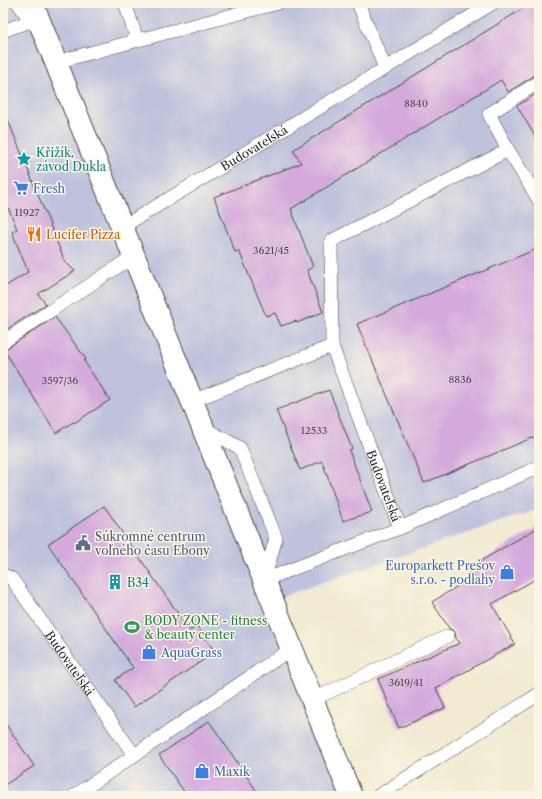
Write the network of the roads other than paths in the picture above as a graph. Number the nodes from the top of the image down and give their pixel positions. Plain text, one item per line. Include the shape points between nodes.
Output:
1 (18, 3) edge
2 (125, 3) edge
3 (278, 3) edge
4 (358, 3) edge
5 (493, 3) edge
6 (260, 5) edge
7 (34, 14) edge
8 (3, 32) edge
9 (137, 40) junction
10 (53, 54) junction
11 (385, 68) junction
12 (539, 82) edge
13 (508, 150) junction
14 (539, 200) edge
15 (122, 227) junction
16 (134, 256) junction
17 (3, 342) edge
18 (332, 346) junction
19 (192, 401) junction
20 (539, 467) edge
21 (400, 528) junction
22 (3, 575) edge
23 (264, 580) junction
24 (448, 636) dead end
25 (292, 649) junction
26 (539, 694) edge
27 (312, 700) junction
28 (134, 755) junction
29 (74, 796) edge
30 (351, 796) edge
31 (378, 796) edge

1 - 7 lane
2 - 9 lane
3 - 6 lane
4 - 11 lane
5 - 11 lane, Budovateľská
6 - 9 lane
7 - 8 lane
7 - 10 street
9 - 10 lane
10 - 15 street
11 - 15 lane, Budovateľská
12 - 13 lane via 489,114
13 - 14 lane
13 - 18 lane, Budovateľská via 331,241
15 - 16 street
16 - 17 lane
16 - 19 street
18 - 19 lane
18 - 21 lane, Budovateľská
19 - 23 street
20 - 21 lane, Budovateľská
21 - 23 lane
22 - 28 lane, Budovateľská via 12,579
23 - 25 street
24 - 27 lane
25 - 27 street
25 - 28 lane
26 - 31 lane
27 - 30 street
28 - 29 lane

